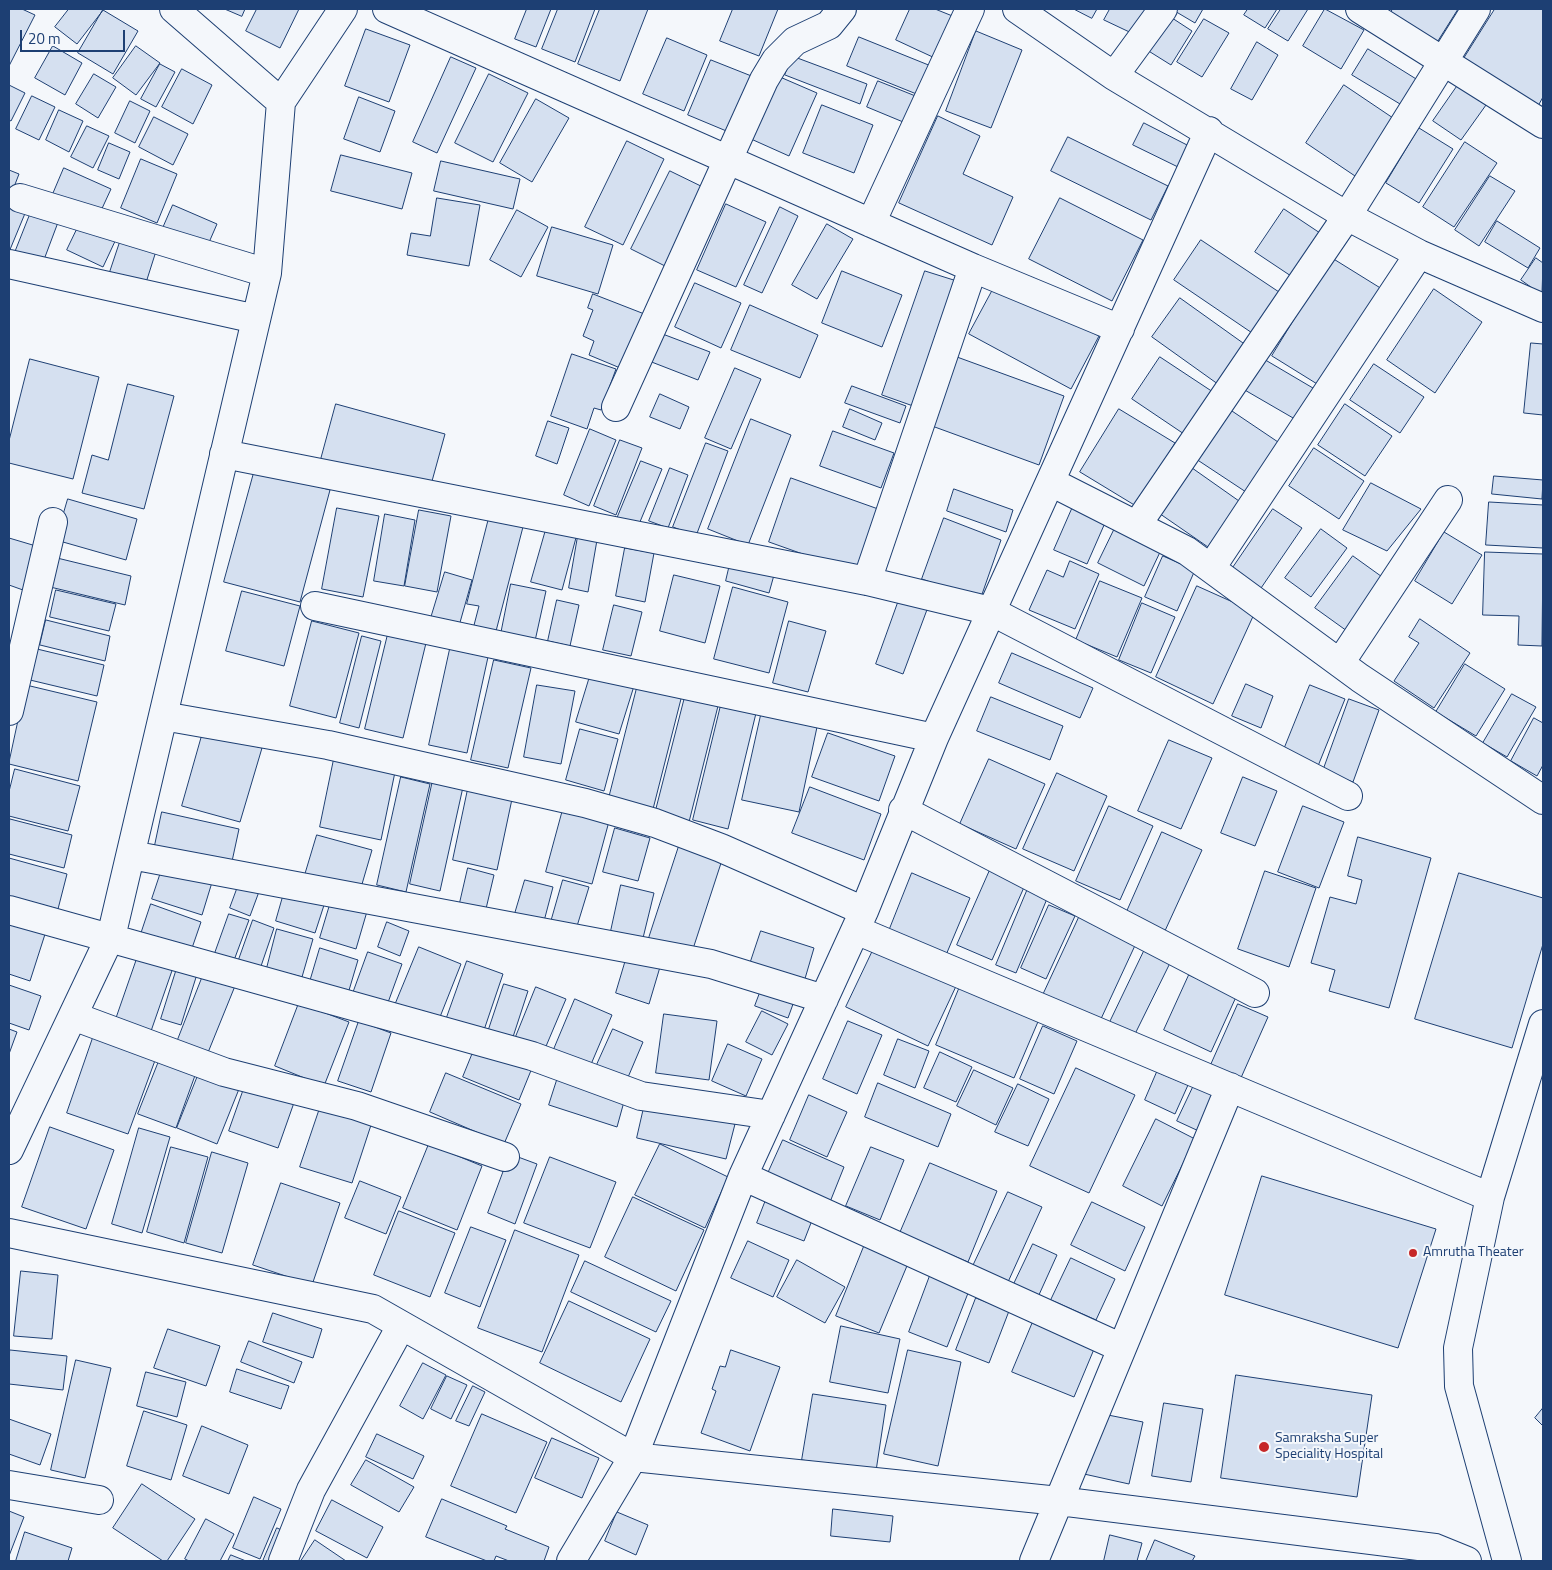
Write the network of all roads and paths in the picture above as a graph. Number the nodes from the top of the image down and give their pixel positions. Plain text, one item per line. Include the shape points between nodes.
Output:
1 (174, 9) edge
2 (343, 9) edge
3 (387, 9) edge
4 (842, 9) edge
5 (970, 9) edge
6 (1017, 9) edge
7 (1163, 9) edge
8 (1360, 9) edge
9 (1476, 9) edge
10 (1444, 60) junction
11 (1114, 76) junction
12 (281, 102) junction
13 (1543, 124) edge
14 (1209, 132) junction
15 (727, 159) junction
16 (20, 198) dead end
17 (1347, 216) junction
18 (872, 223) junction
19 (1419, 254) junction
20 (9, 264) edge
21 (973, 268) junction
22 (267, 273) junction
23 (1543, 308) edge
24 (256, 319) junction
25 (1120, 329) junction
26 (616, 407) dead end
27 (224, 454) junction
28 (1051, 482) junction
29 (1448, 500) dead end
30 (53, 522) dead end
31 (1137, 525) junction
32 (1211, 568) junction
33 (867, 581) junction
34 (315, 606) dead end
35 (991, 611) junction
36 (1340, 663) junction
37 (9, 711) edge
38 (163, 716) junction
39 (934, 738) junction
40 (1348, 796) dead end
41 (1543, 800) edge
42 (903, 810) junction
43 (131, 855) junction
44 (9, 910) edge
45 (860, 921) junction
46 (110, 939) junction
47 (1255, 993) dead end
48 (824, 999) junction
49 (73, 1016) junction
50 (1543, 1024) edge
51 (1230, 1087) junction
52 (771, 1115) junction
53 (9, 1150) edge
54 (506, 1156) dead end
55 (743, 1176) junction
56 (1490, 1197) junction
57 (9, 1233) edge
58 (401, 1326) junction
59 (1122, 1348) junction
60 (633, 1457) junction
61 (9, 1485) edge
62 (99, 1500) dead end
63 (1059, 1501) junction
64 (1432, 1554) edge
65 (283, 1561) edge
66 (571, 1561) edge
67 (1034, 1561) edge
68 (1467, 1561) edge
69 (1507, 1561) edge

1 - 12 street
2 - 12 street
3 - 15 street
4 - 15 street via 829,25 795,41 776,60
5 - 18 street
6 - 11 street
7 - 11 street
8 - 10 street
9 - 10 street
10 - 13 street
10 - 17 street
11 - 14 street
12 - 22 street
14 - 17 street
14 - 25 street
15 - 18 street
15 - 26 street
16 - 22 street
17 - 19 street
17 - 31 street
18 - 21 street
19 - 23 street
19 - 32 street
20 - 24 street
21 - 25 street
21 - 33 street
22 - 24 street
24 - 27 street
25 - 28 street
27 - 33 street
27 - 38 street
28 - 31 street
28 - 35 street
29 - 36 street
30 - 37 street
31 - 32 street via 1187,551
32 - 36 street
33 - 35 street
34 - 39 street
35 - 39 street
35 - 40 street
36 - 41 street
38 - 43 street
38 - 45 street via 328,744 655,823 722,848
39 - 42 street
42 - 45 street
42 - 47 street
43 - 46 street
43 - 48 street via 711,964
44 - 46 street
45 - 48 street
45 - 51 street
46 - 49 street
46 - 52 street via 532,1056 642,1096
48 - 52 street
49 - 53 street
49 - 54 street via 224,1072 357,1106
50 - 56 street
51 - 56 street
51 - 59 street
52 - 55 street
55 - 59 street
55 - 60 street
56 - 69 street via 1458,1348 1458,1386
57 - 58 street via 373,1309
58 - 60 street
58 - 65 street via 311,1490
59 - 63 street
60 - 63 street
60 - 66 street
61 - 62 street
63 - 64 street
63 - 67 street
64 - 68 street

